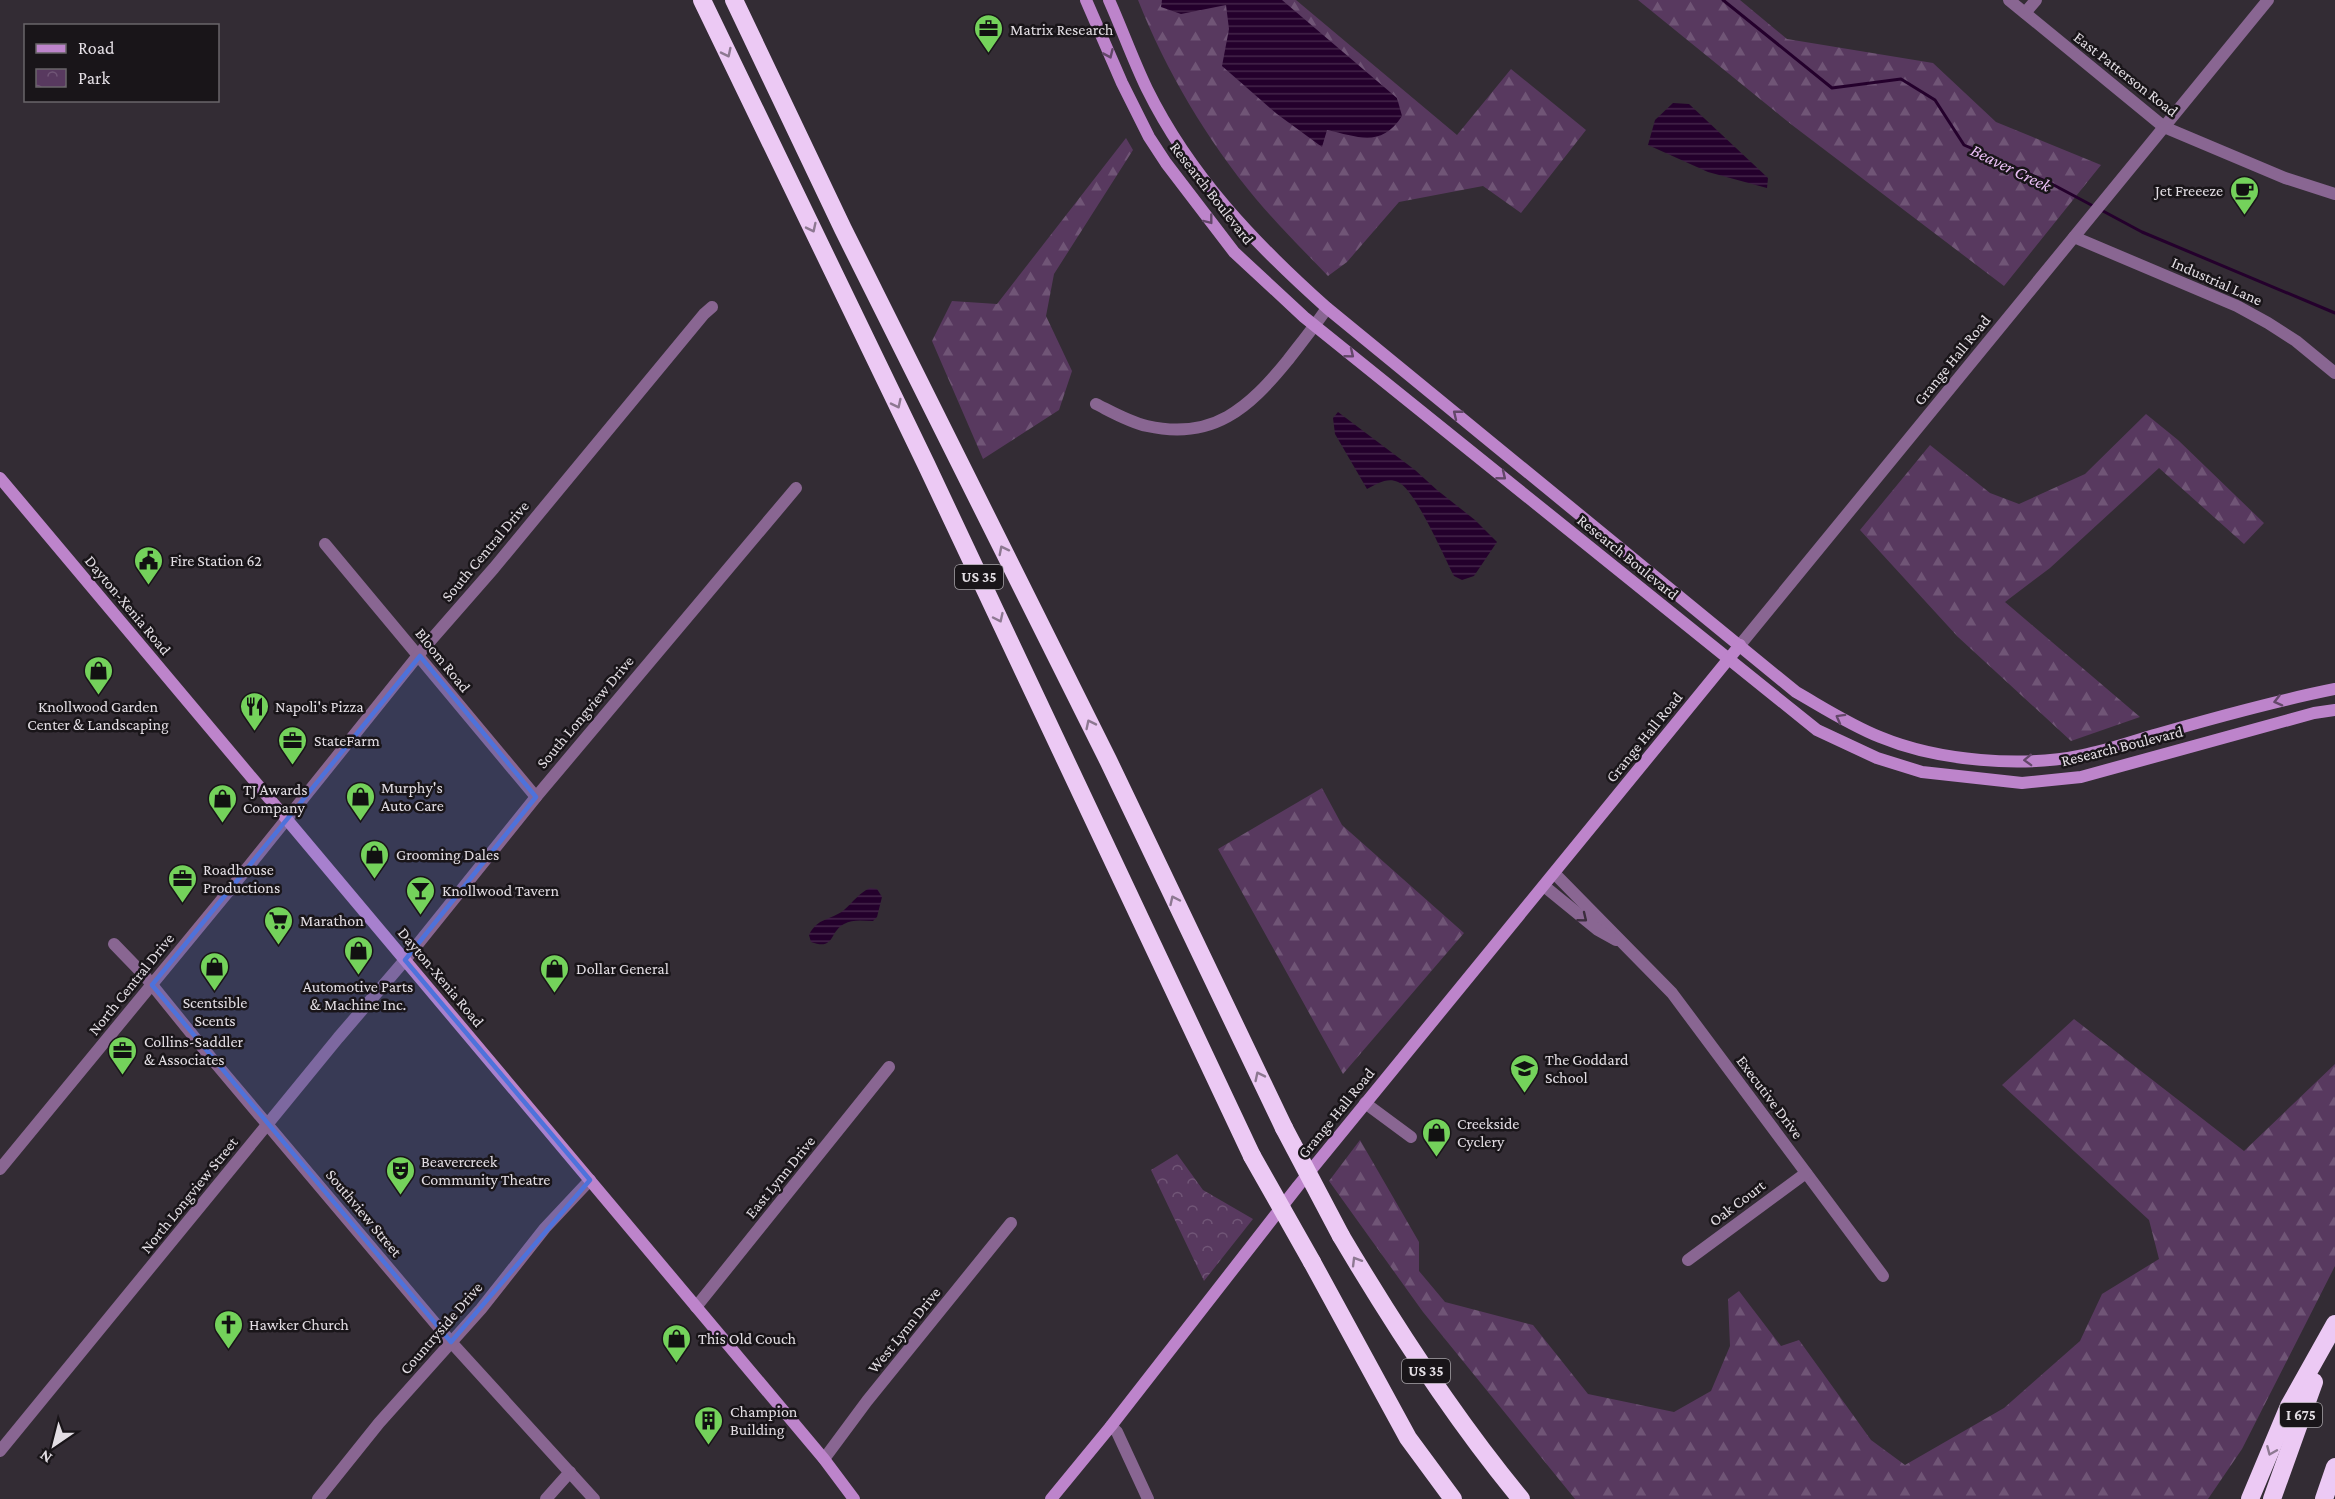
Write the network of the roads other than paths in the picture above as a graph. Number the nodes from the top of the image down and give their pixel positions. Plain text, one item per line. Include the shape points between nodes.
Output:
1 (702, 0) edge
2 (734, 0) edge
3 (1086, 0) edge
4 (1109, 0) edge
5 (2009, 0) edge
6 (2036, 0) edge
7 (2268, 0) edge
8 (2025, 13) junction
9 (2164, 128) junction
10 (2335, 194) edge
11 (2074, 237) junction
12 (712, 307) dead end
13 (1327, 308) junction
14 (1315, 326) junction
15 (2335, 373) edge
16 (1096, 404) dead end
17 (1, 481) edge
18 (796, 488) dead end
19 (325, 544) dead end
20 (1740, 645) junction
21 (420, 656) junction
22 (1729, 659) junction
23 (2335, 689) edge
24 (2335, 710) edge
25 (536, 797) junction
26 (286, 819) junction
27 (1555, 874) junction
28 (1544, 886) junction
29 (114, 944) dead end
30 (1625, 944) junction
31 (405, 960) junction
32 (152, 985) junction
33 (889, 1066) dead end
34 (1365, 1103) junction
35 (269, 1124) junction
36 (1411, 1137) dead end
37 (0, 1169) edge
38 (1806, 1173) junction
39 (590, 1180) junction
40 (1011, 1223) dead end
41 (1688, 1260) dead end
42 (1883, 1276) dead end
43 (1376, 1295) junction
44 (696, 1307) junction
45 (2335, 1324) edge
46 (1350, 1333) junction
47 (2335, 1334) edge
48 (451, 1342) junction
49 (1111, 1426) junction
50 (0, 1451) edge
51 (824, 1459) junction
52 (2335, 1467) edge
53 (570, 1472) junction
54 (318, 1499) edge
55 (546, 1499) edge
56 (594, 1499) edge
57 (854, 1499) edge
58 (1051, 1499) edge
59 (1148, 1499) edge
60 (1453, 1499) edge
61 (1467, 1499) edge
62 (1521, 1499) edge
63 (1536, 1499) edge
64 (2250, 1499) edge
65 (2272, 1499) edge
66 (2324, 1499) edge

1 -> 46 highway, US 35, bridge via 941,495 1252,1156
43 -> 2 highway, US 35, bridge via 1284,1128 1108,760 843,229
3 -> 14 main road, Research Boulevard via 1122,83 1166,163 1234,252
4 - 13 main road, Research Boulevard via 1147,89 1201,177 1239,224
5 - 8 street, East Patterson Road
6 - 8 street
7 - 9 street, Grange Hall Road
8 - 9 street, East Patterson Road
9 - 10 street, East Patterson Road via 2276,175
9 - 11 street, Grange Hall Road
11 - 15 street, Industrial Lane via 2258,317
11 - 20 street, Grange Hall Road
12 - 21 street, South Central Drive
13 - 14 street
20 -> 13 main road, Research Boulevard
14 - 16 street via 1260,394 1215,423 1164,429 1130,421
14 -> 22 main road, Research Boulevard
17 - 26 main road, Dayton-Xenia Road
18 - 25 street, South Longview Drive
19 - 21 street, Bloom Road
20 - 22 main road, Grange Hall Road
23 -> 20 main road, Research Boulevard via 2279,700 2082,756 1991,761 1934,752 1883,738 1841,719 1796,692
21 - 25 street, Bloom Road
21 - 26 street, South Central Drive
22 - 24 main road, Research Boulevard via 1817,730 1877,758 1922,772 2022,783 2081,777
22 - 27 main road, Grange Hall Road
25 - 31 street, South Longview Drive
26 - 31 main road, Dayton-Xenia Road
26 - 32 street, North Central Drive
27 - 28 main road, Grange Hall Road
27 - 30 street, Executive Drive
28 -> 30 street, Executive Drive via 1598,930
28 - 34 main road, Grange Hall Road
29 - 32 street, Southview Street
30 - 38 street, Executive Drive via 1672,993
31 - 35 street, North Longview Street
31 - 39 main road, Dayton-Xenia Road
32 - 35 street, Southview Street
32 - 37 street, North Central Drive
33 - 44 street, East Lynn Drive
34 - 36 street
34 - 49 main road, Grange Hall Road
35 - 48 street, Southview Street
35 - 50 street, North Longview Street
38 - 41 street, Oak Court
38 - 42 street, Executive Drive
39 - 44 main road, Dayton-Xenia Road
39 - 48 street, Countryside Drive
40 - 51 street, West Lynn Drive
43 - 62 highway, US 35 via 1445,1399
43 - 63 highway
44 - 51 main road, Dayton-Xenia Road
45 -> 64 highway via 2289,1406
46 - 60 highway via 1408,1438
46 - 61 highway, US 35 via 1398,1407
47 - 65 highway, I 675 via 2308,1396
48 - 53 street, Southview Street
48 - 54 street, Countryside Drive
49 - 58 main road, Grange Hall Road
49 - 59 street
51 - 57 main road, Dayton-Xenia Road
52 - 66 highway
53 - 55 street
53 - 56 street, Southview Street

